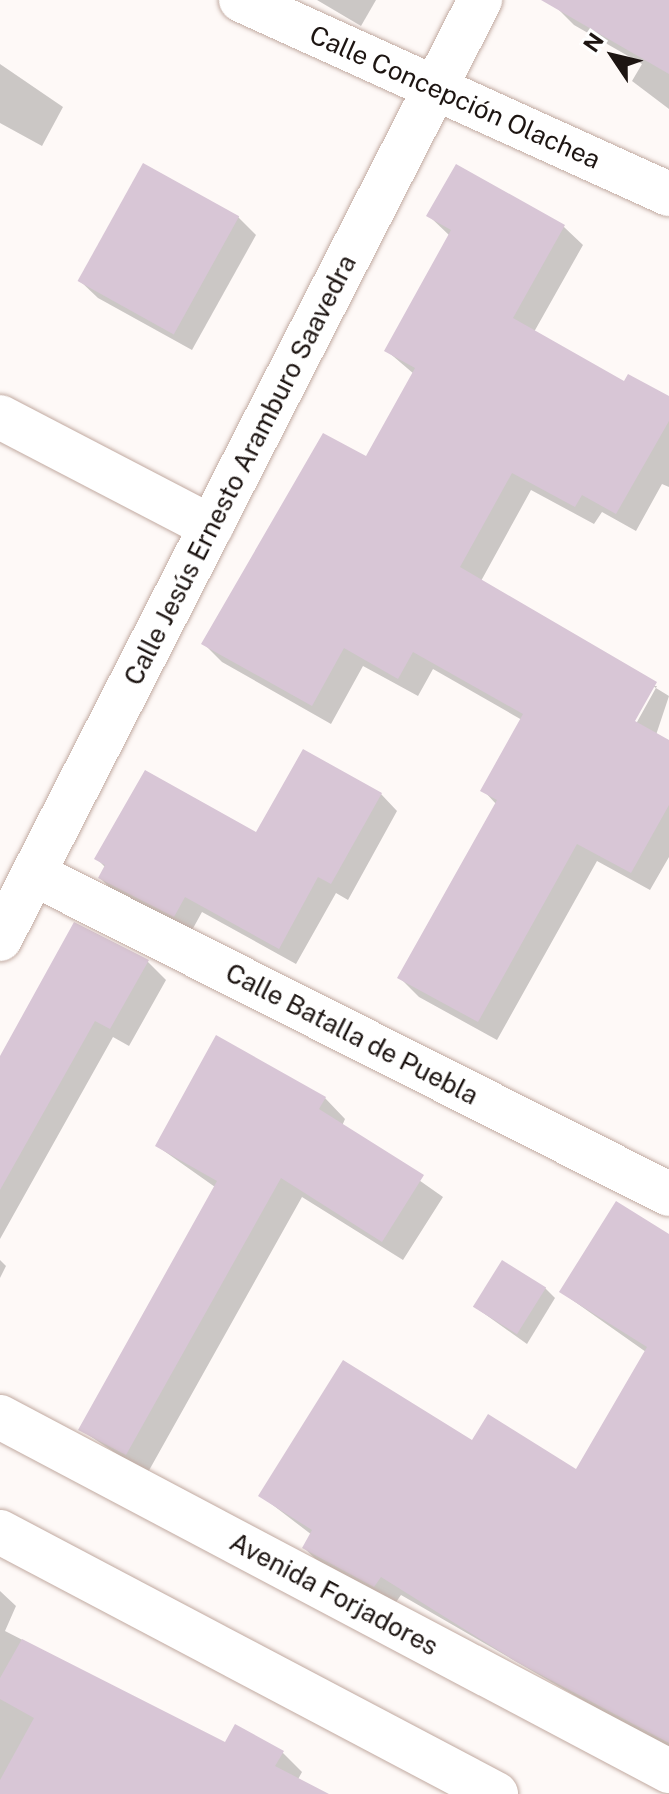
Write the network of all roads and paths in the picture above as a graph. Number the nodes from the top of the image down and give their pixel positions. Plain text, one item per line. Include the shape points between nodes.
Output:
1 (241, 0) edge
2 (480, 0) edge
3 (435, 88) junction
4 (669, 194) edge
5 (0, 417) edge
6 (211, 527) junction
7 (34, 874) junction
8 (0, 939) edge
9 (669, 1194) edge
10 (0, 1417) edge
11 (0, 1532) edge
12 (669, 1771) edge
13 (496, 1794) edge

1 - 3 street, Calle Concepción Olachea
2 - 3 street, Calle Jesús Ernesto Aramburo Saavedra
3 - 4 street, Calle Concepción Olachea
3 - 6 street, Calle Jesús Ernesto Aramburo Saavedra
5 - 6 street
6 - 7 street, Calle Jesús Ernesto Aramburo Saavedra
7 - 8 street, Calle Jesús Ernesto Aramburo Saavedra
7 - 9 street, Calle Batalla de Puebla
10 - 12 street, Avenida Forjadores
11 - 13 street

